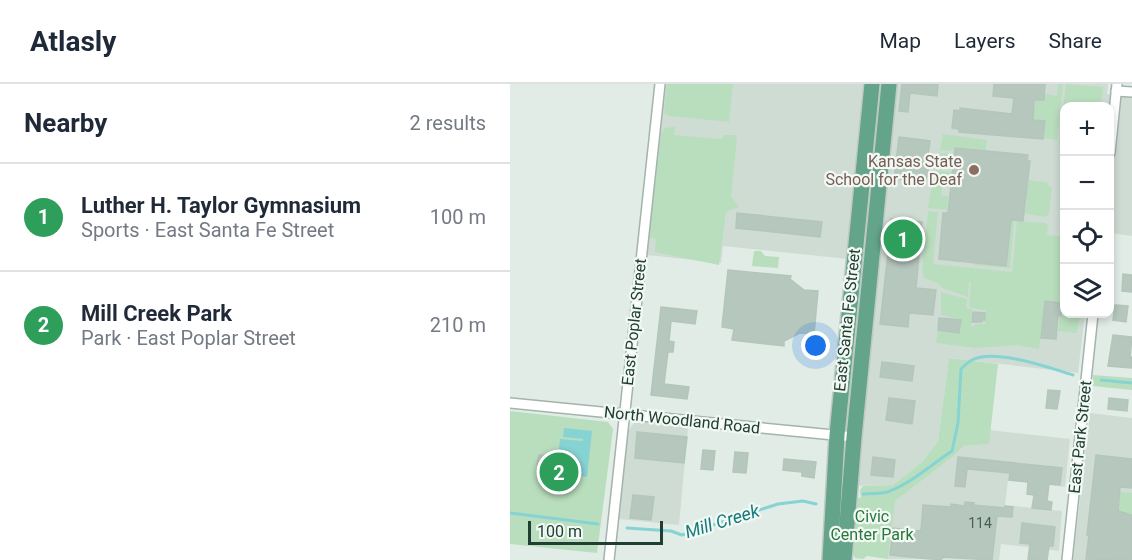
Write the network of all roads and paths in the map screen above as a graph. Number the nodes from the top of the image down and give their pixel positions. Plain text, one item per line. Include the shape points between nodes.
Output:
1 (660, 84) edge
2 (872, 84) edge
3 (889, 84) edge
4 (1116, 87) edge
5 (1132, 92) edge
6 (1114, 109) edge
7 (1093, 318) edge
8 (847, 336) junction
9 (864, 338) junction
10 (510, 403) edge
11 (624, 414) junction
12 (837, 435) junction
13 (854, 437) junction
14 (609, 560) edge
15 (830, 560) edge
16 (844, 560) edge
17 (1067, 560) edge

1 - 11 street, East Poplar Street
2 - 8 main road, East Santa Fe Street
3 - 9 main road, East Santa Fe Street
4 - 5 street
4 - 6 street
7 - 17 street, East Park Street
8 - 9 main road
8 - 12 main road, East Santa Fe Street
9 - 13 main road, East Santa Fe Street
10 - 11 street, North Woodland Road
11 - 12 street, North Woodland Road
11 - 14 street, East Poplar Street
12 - 13 street, North Woodland Road
12 - 15 main road, East Santa Fe Street
13 - 16 main road, East Santa Fe Street

